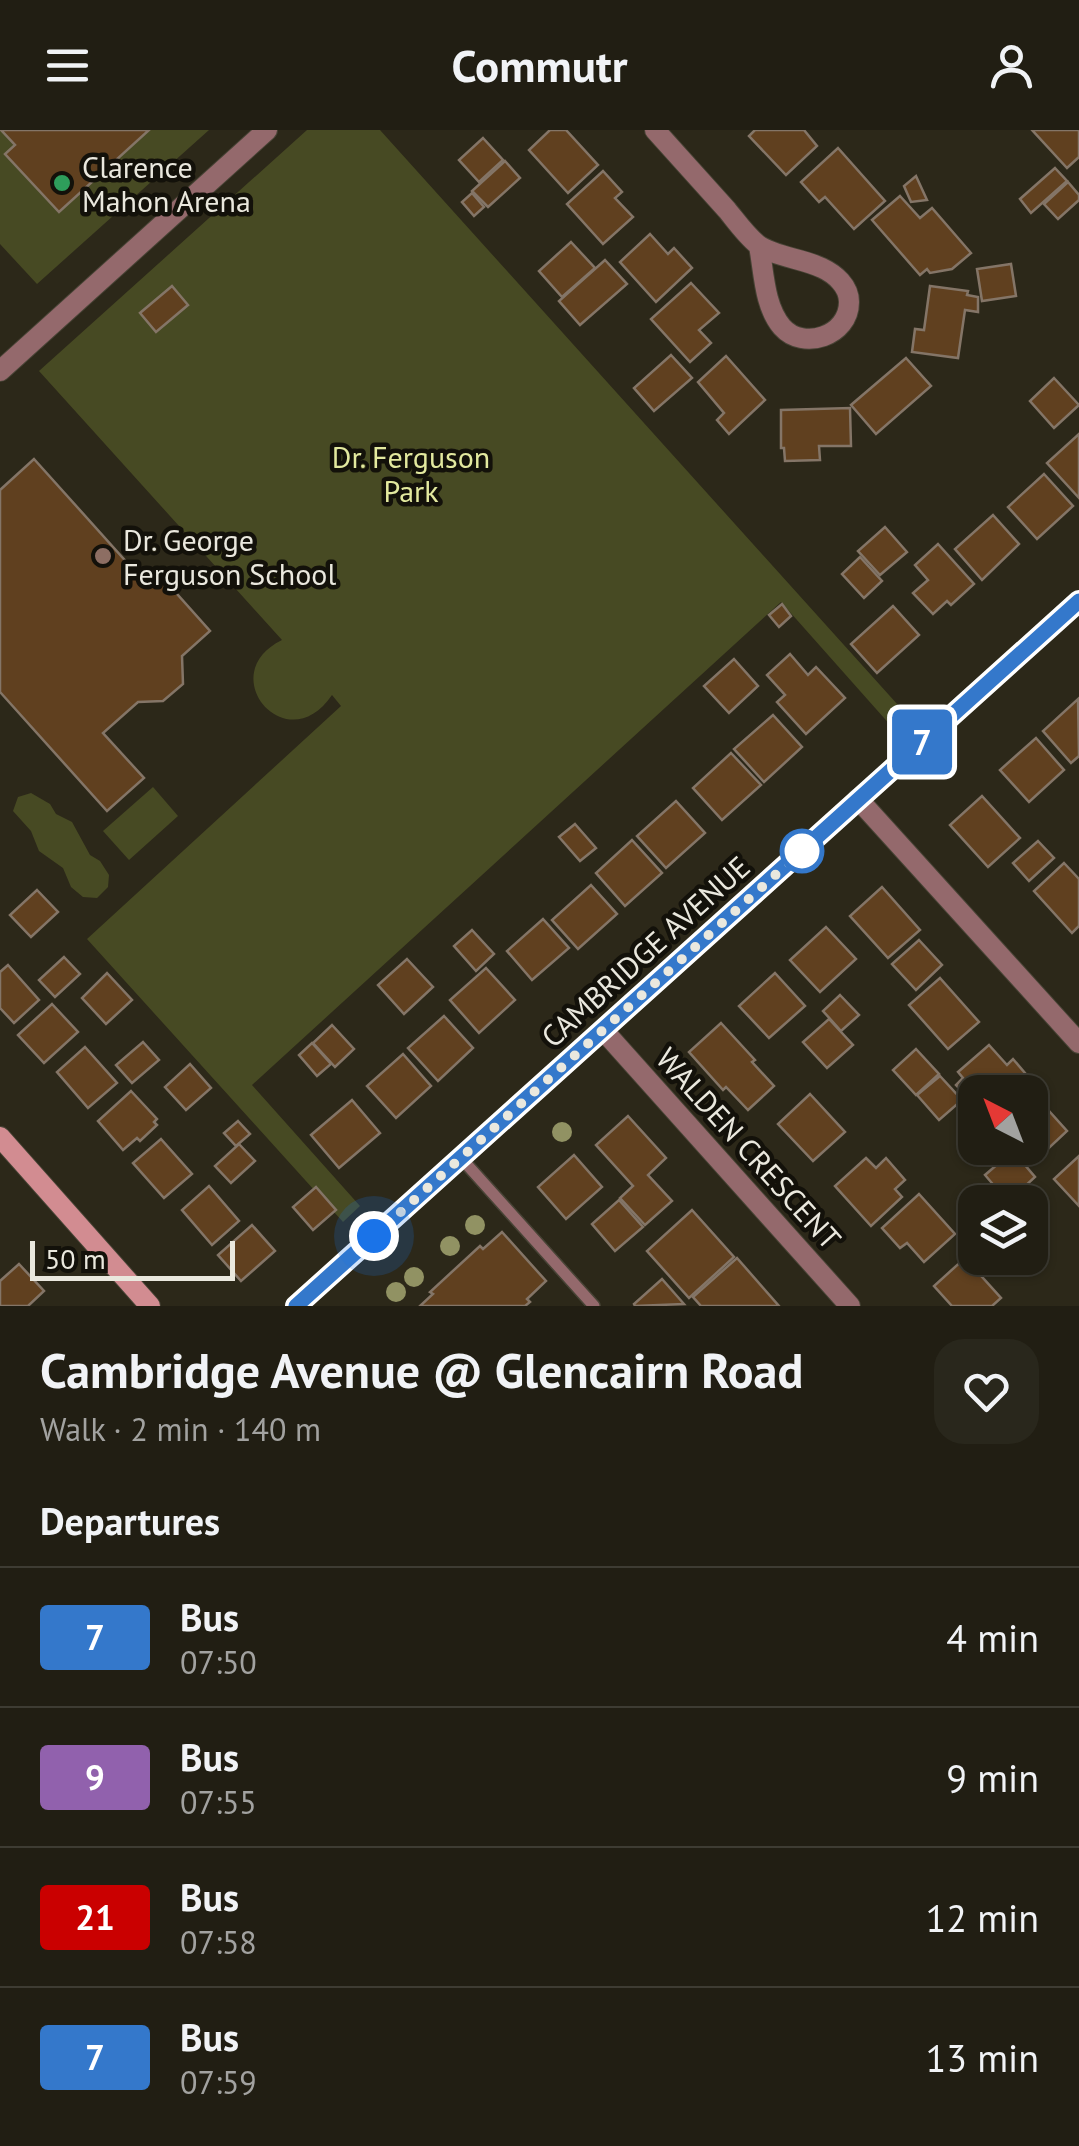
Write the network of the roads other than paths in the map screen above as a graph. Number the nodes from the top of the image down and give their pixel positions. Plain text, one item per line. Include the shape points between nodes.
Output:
1 (267, 130) edge
2 (655, 130) edge
3 (759, 246) junction
4 (0, 370) edge
5 (1079, 601) edge
6 (858, 799) junction
7 (603, 1030) junction
8 (1079, 1043) edge
9 (0, 1137) edge
10 (461, 1158) junction
11 (150, 1306) edge
12 (296, 1306) edge
13 (594, 1306) edge
14 (850, 1306) edge

1 - 4 street
2 - 3 street
3 - 3 street via 770,306 783,329 811,340 836,329 850,303 842,283 818,266
5 - 6 street, CAMBRIDGE AVENUE
6 - 7 street, CAMBRIDGE AVENUE
6 - 8 street
7 - 10 street, CAMBRIDGE AVENUE
7 - 14 street, WALDEN CRESCENT
9 - 11 street
10 - 12 street, CAMBRIDGE AVENUE
10 - 13 lane

